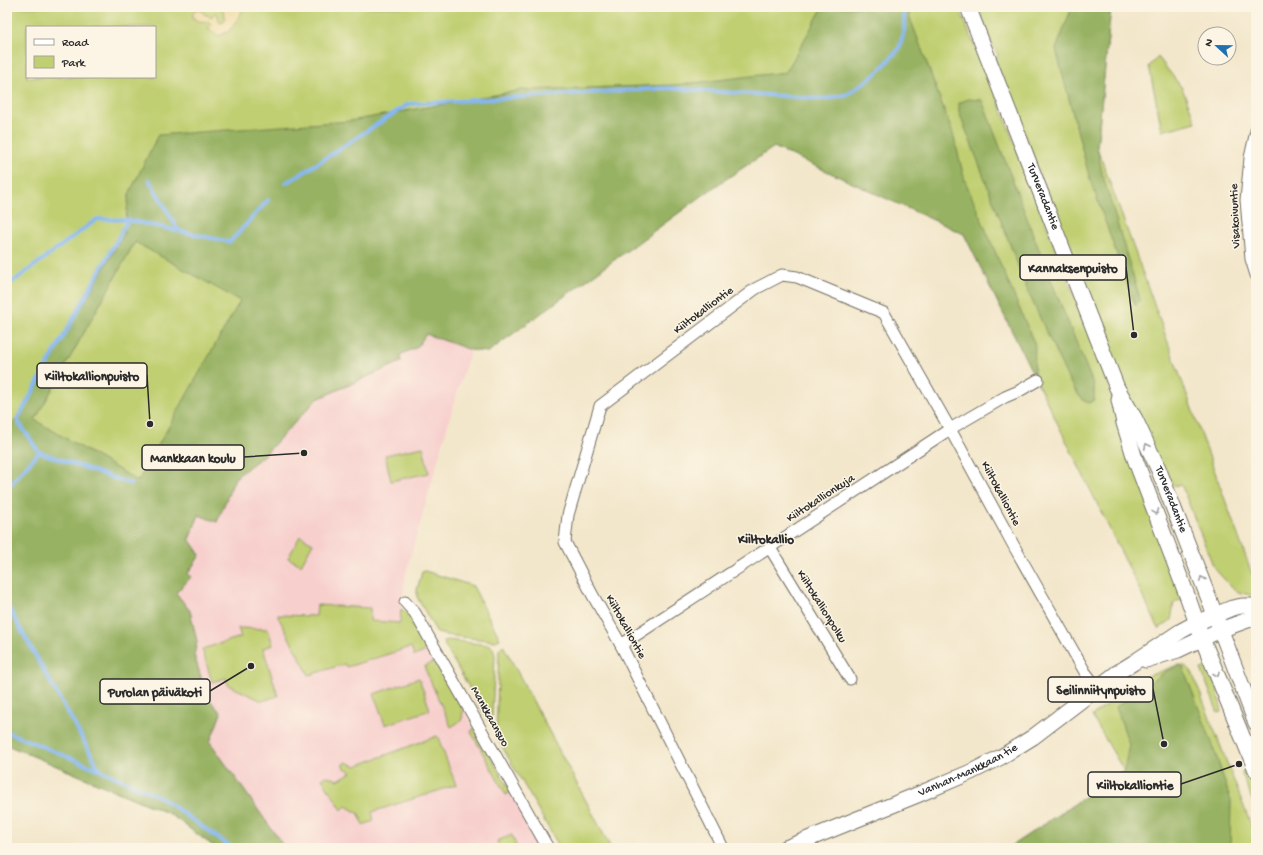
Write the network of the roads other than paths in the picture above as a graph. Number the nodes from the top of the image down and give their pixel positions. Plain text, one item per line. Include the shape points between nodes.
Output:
1 (968, 7) edge
2 (1256, 131) edge
3 (1256, 275) edge
4 (1038, 380) dead end
5 (1117, 388) junction
6 (950, 429) junction
7 (770, 548) junction
8 (405, 602) dead end
9 (1256, 606) edge
10 (1216, 616) junction
11 (1256, 617) edge
12 (1196, 623) junction
13 (1220, 630) junction
14 (1202, 638) junction
15 (621, 645) junction
16 (1133, 663) junction
17 (850, 679) dead end
18 (1096, 688) junction
19 (1256, 723) edge
20 (1256, 770) edge
21 (548, 848) edge
22 (723, 848) edge
23 (786, 848) edge

1 - 5 main road, Turveradantie
2 - 3 street, Visakoivuntie via 1250,158 1246,200 1251,259
4 - 6 street, Kiiltokallionkuja
10 -> 5 main road, Turveradantie via 1158,468
5 -> 12 main road, Turveradantie via 1135,459
6 - 7 street, Kiiltokallionkuja
6 - 15 street, Kiiltokalliontie via 884,313 798,278 782,275 755,289 600,406 568,515 565,542
6 - 18 street, Kiiltokalliontie
7 - 15 street, Kiiltokallionkuja
7 - 17 street, Kiiltokallionpolku
8 - 21 street, Mankkaansuo via 415,613
9 - 10 main road, Vanhan-Mankkaan tie via 1232,608
10 - 12 main road, Vanhan-Mankkaan tie
10 - 13 main road, Turveradantie
11 - 13 main road, Vanhan-Mankkaan tie
12 - 14 main road, Turveradantie
12 - 16 main road, Vanhan-Mankkaan tie
13 - 14 main road, Vanhan-Mankkaan tie
13 - 19 main road, Turveradantie
14 - 16 main road, Vanhan-Mankkaan tie via 1178,650
14 -> 20 main road, Turveradantie
15 - 22 street, Kiiltokalliontie
16 - 18 main road, Vanhan-Mankkaan tie
18 - 23 main road, Vanhan-Mankkaan tie via 1033,736 989,763 918,795

